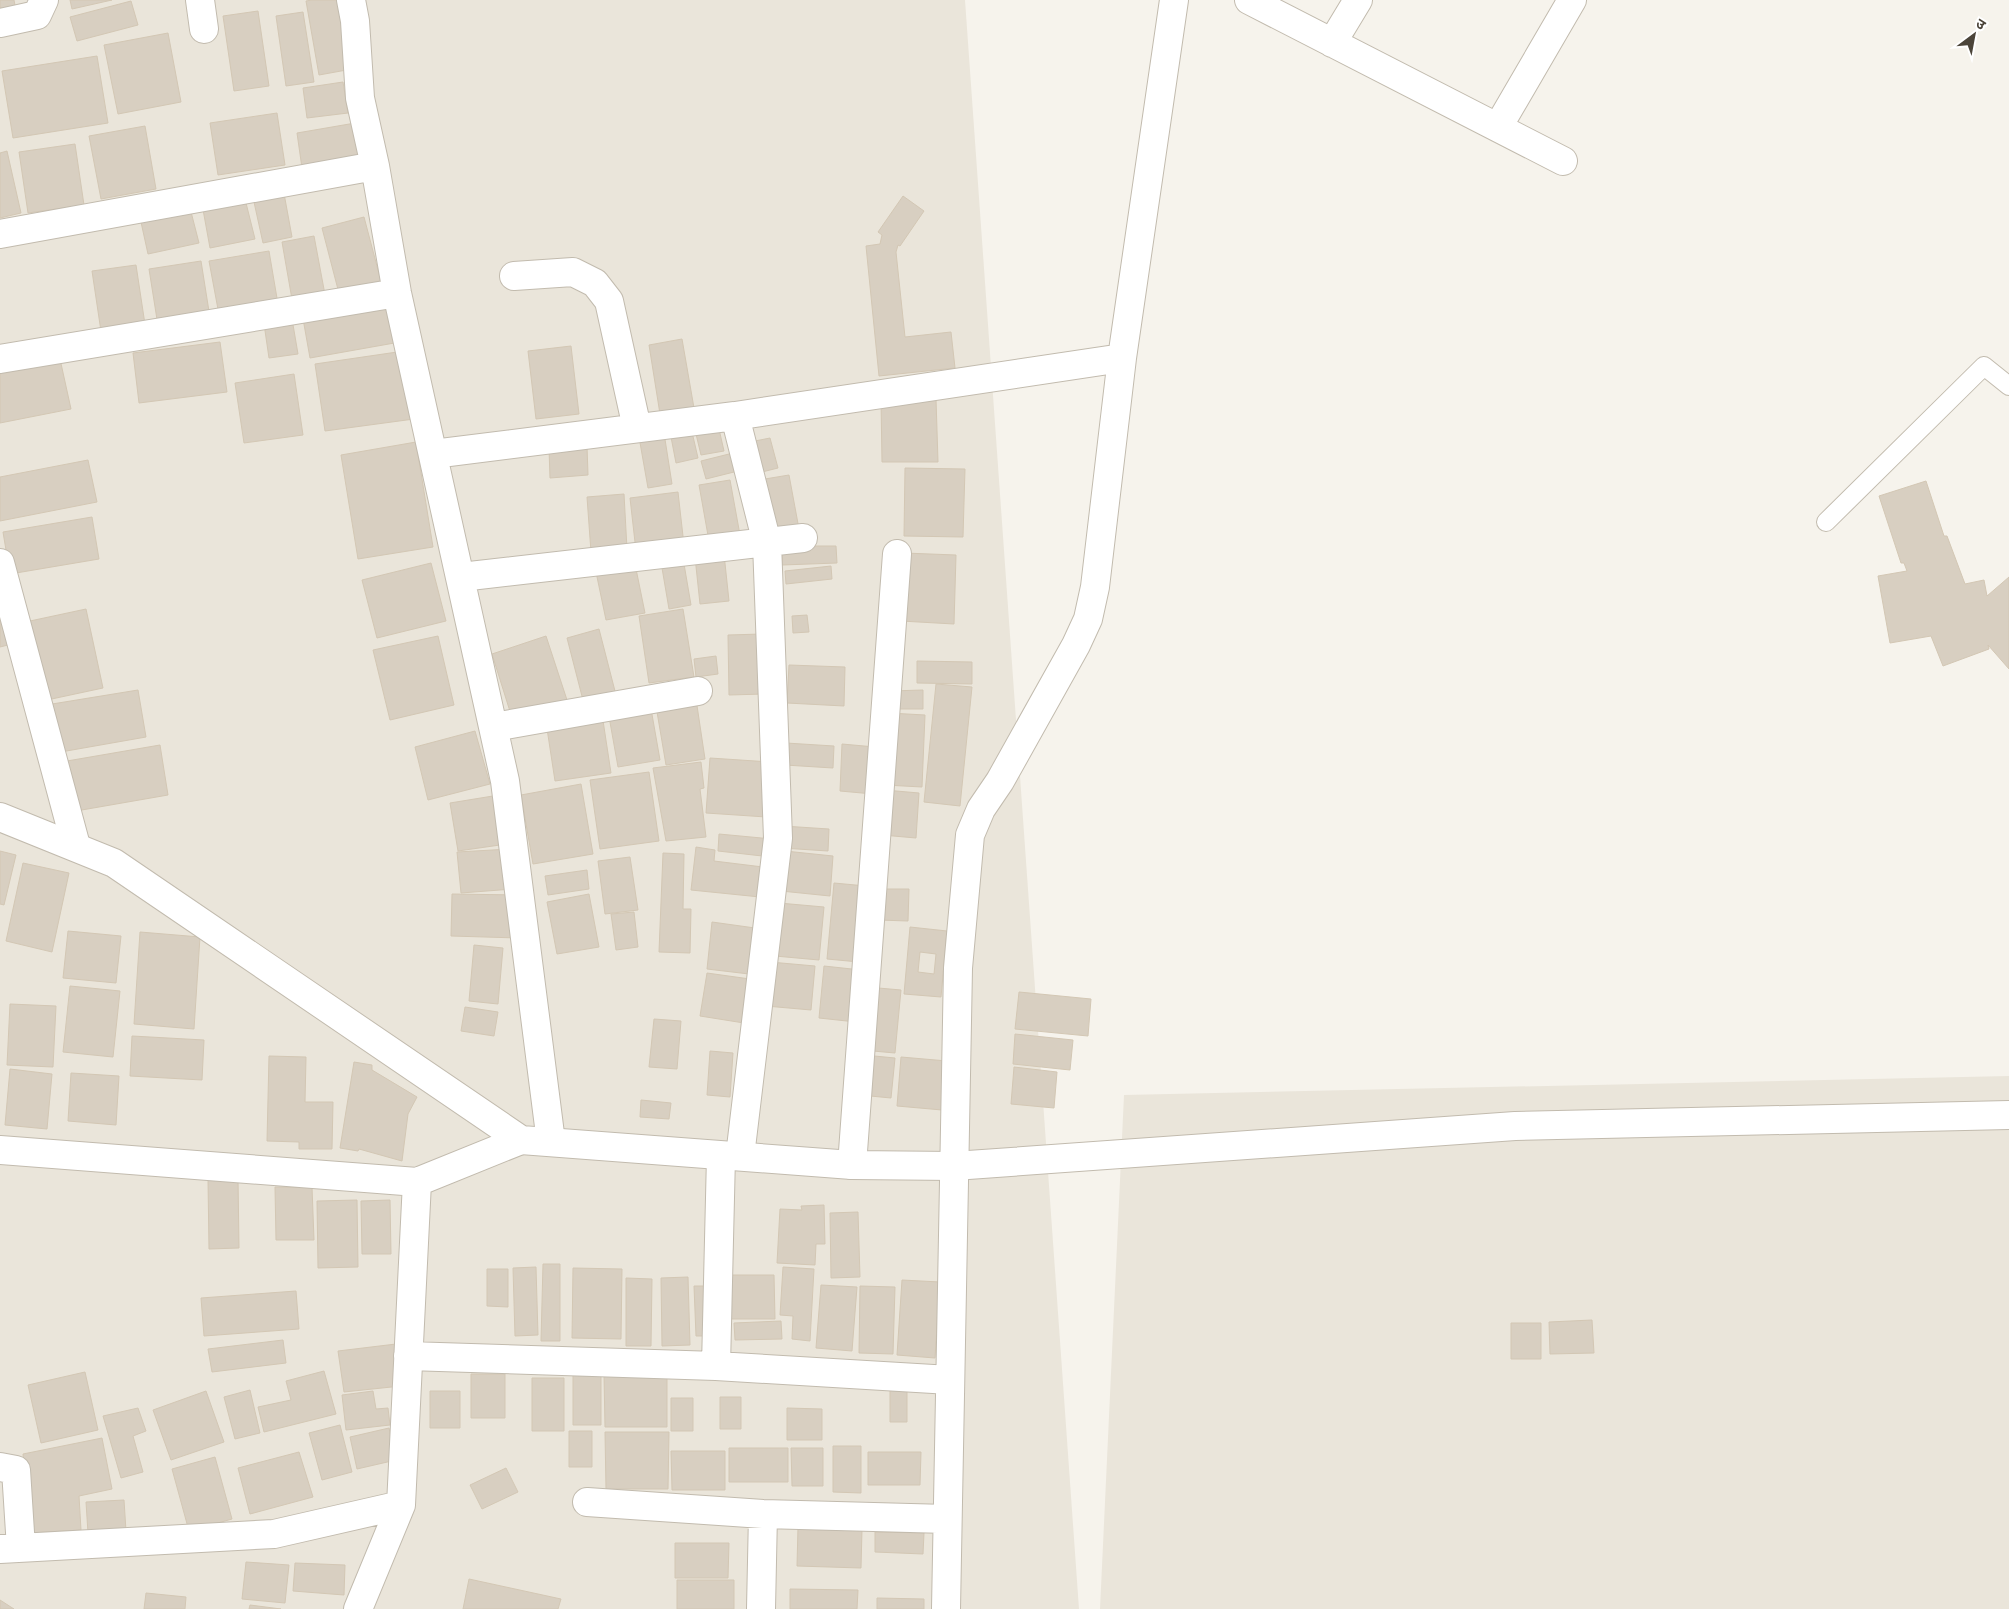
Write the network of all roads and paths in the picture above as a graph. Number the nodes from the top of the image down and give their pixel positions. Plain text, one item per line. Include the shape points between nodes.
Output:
1 (44, 0) edge
2 (200, 0) edge
3 (351, 0) edge
4 (1174, 0) edge
5 (1249, 0) edge
6 (1358, 0) edge
7 (1572, 0) edge
8 (0, 24) edge
9 (204, 29) dead end
10 (1332, 42) junction
11 (1498, 127) junction
12 (1563, 160) dead end
13 (374, 166) junction
14 (0, 234) edge
15 (514, 276) dead end
16 (397, 293) junction
17 (1122, 358) junction
18 (0, 359) edge
19 (2009, 386) edge
20 (735, 416) junction
21 (637, 428) junction
22 (433, 454) junction
23 (1826, 522) dead end
24 (803, 538) dead end
25 (767, 543) junction
26 (897, 554) dead end
27 (0, 563) edge
28 (461, 577) junction
29 (698, 690) dead end
30 (494, 727) junction
31 (0, 817) edge
32 (76, 846) junction
33 (2009, 1115) edge
34 (521, 1140) junction
35 (551, 1142) junction
36 (0, 1150) edge
37 (730, 1156) junction
38 (852, 1165) junction
39 (954, 1166) junction
40 (417, 1182) junction
41 (408, 1356) junction
42 (716, 1366) junction
43 (950, 1380) junction
44 (0, 1467) edge
45 (587, 1502) dead end
46 (400, 1505) junction
47 (763, 1514) junction
48 (947, 1519) junction
49 (11, 1549) edge
50 (358, 1609) edge
51 (761, 1609) edge
52 (946, 1609) edge

1 - 8 street via 38,15
2 - 9 street
3 - 13 street via 360,98
4 - 17 street
5 - 10 street
6 - 10 street
7 - 11 street
10 - 11 street
11 - 12 street
13 - 14 street
13 - 16 street
15 - 21 street via 573,272 596,283 609,301
16 - 18 street
16 - 22 street
17 - 20 street
17 - 39 street via 1095,587 1088,619 970,835 958,968
19 - 23 lane via 1984,366
20 - 21 street
20 - 25 street
21 - 22 street
22 - 28 street
24 - 25 street
25 - 28 street
25 - 37 street via 778,838
26 - 38 street
27 - 32 street
28 - 30 street
29 - 30 street
30 - 35 street via 506,781
31 - 32 street
32 - 34 street via 114,863
33 - 39 street via 1515,1126
34 - 35 street
34 - 40 street
35 - 37 street
36 - 40 street
37 - 38 street
37 - 42 street
38 - 39 street
39 - 43 street
40 - 41 street
41 - 42 street
41 - 46 street
42 - 43 street
43 - 48 street
44 - 49 street via 16,1470
45 - 47 street
46 - 49 street via 274,1534
46 - 50 street
47 - 48 street
47 - 51 street
48 - 52 street

